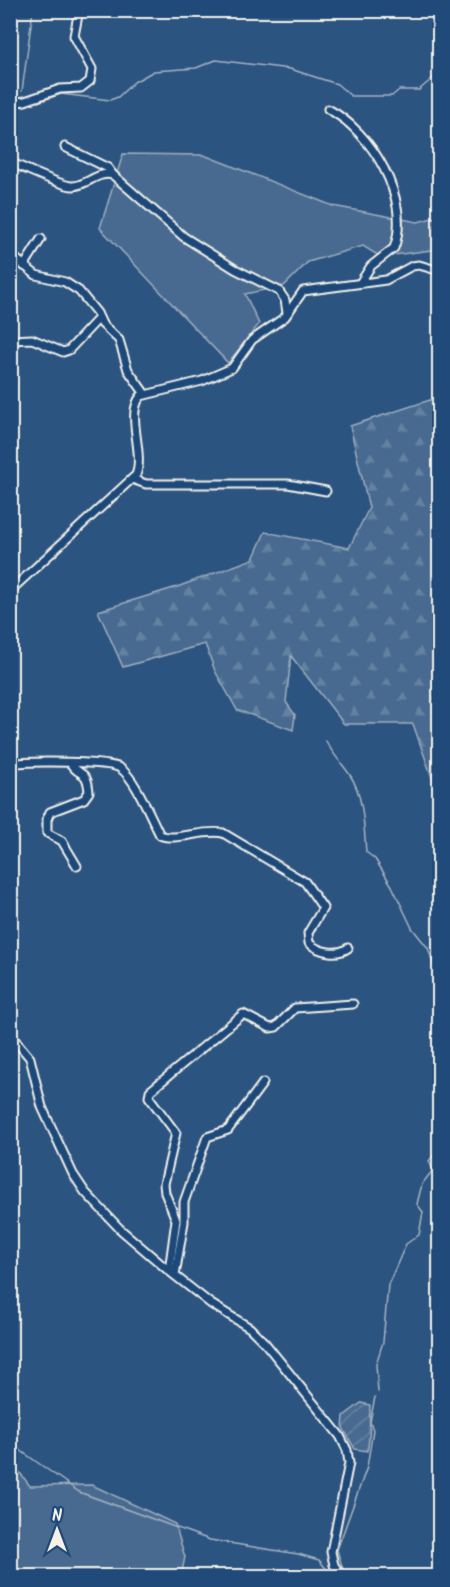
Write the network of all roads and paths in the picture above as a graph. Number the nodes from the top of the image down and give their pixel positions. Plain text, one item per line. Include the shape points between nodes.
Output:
1 (79, 10) edge
2 (10, 103) edge
3 (328, 109) dead end
4 (65, 147) dead end
5 (10, 162) edge
6 (113, 175) junction
7 (41, 239) dead end
8 (10, 254) edge
9 (24, 266) junction
10 (440, 271) edge
11 (360, 283) junction
12 (287, 313) junction
13 (99, 318) junction
14 (10, 340) edge
15 (145, 394) junction
16 (132, 479) junction
17 (326, 492) dead end
18 (12, 587) edge
19 (10, 764) edge
20 (71, 764) junction
21 (77, 866) dead end
22 (348, 948) dead end
23 (353, 1004) dead end
24 (10, 1034) edge
25 (263, 1083) dead end
26 (172, 1273) junction
27 (341, 1576) edge

1 - 2 street via 74,36 92,69 90,81 81,88 60,89 26,102
3 - 11 street via 343,116 378,155 395,203 398,231 394,248 371,266
4 - 6 street via 108,168
5 - 6 street via 66,185
6 - 12 street via 184,237 279,291
7 - 9 street
8 - 9 street
9 - 13 street via 36,275 72,285
10 - 11 street via 412,266 386,279
11 - 12 street via 303,291
12 - 15 street via 252,340 232,368 195,383
13 - 14 street via 63,352 39,341
13 - 15 street via 118,340 128,370
15 - 16 street via 136,405 138,469
16 - 17 street via 146,484 288,483
16 - 18 street
19 - 20 street via 34,760
20 - 21 street via 84,773 89,792 84,799 50,812 47,833 62,841
20 - 22 street via 111,764 121,768 160,835 169,838 210,830 224,833 305,882 323,908 308,933 309,943 330,952
23 - 26 street via 295,1008 270,1028 243,1014 150,1091 149,1097 176,1133 164,1184 176,1220
24 - 26 street via 30,1058 42,1107 85,1192 120,1229
25 - 26 street via 228,1130 207,1137 184,1202 184,1222
26 - 27 street via 250,1328 340,1436 349,1463 331,1552

